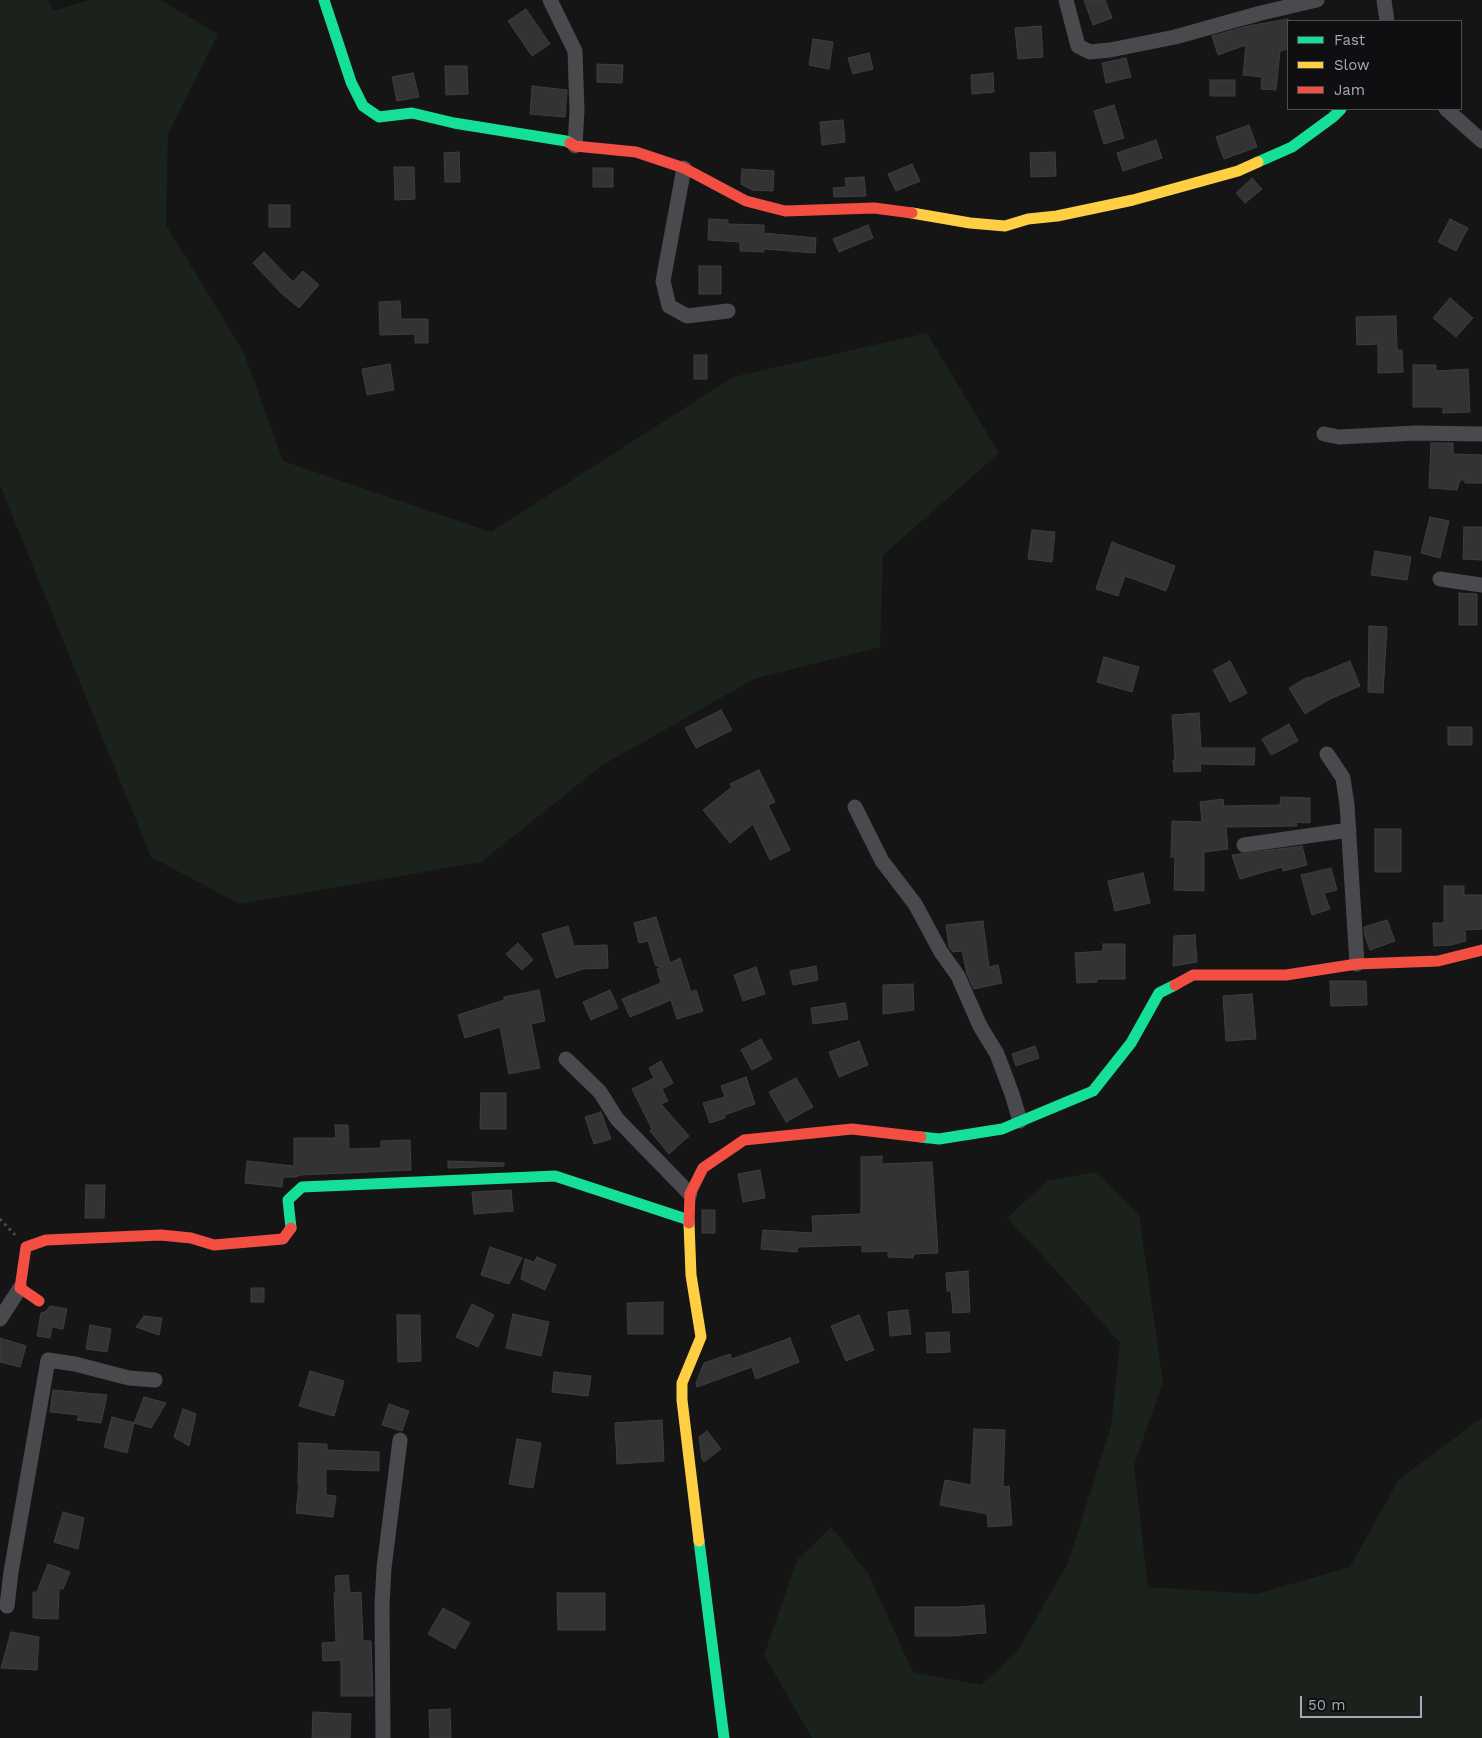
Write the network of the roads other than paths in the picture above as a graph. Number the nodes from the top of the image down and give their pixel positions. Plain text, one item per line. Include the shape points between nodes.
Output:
1 (324, 0) edge
2 (550, 0) edge
3 (1066, 0) edge
4 (1317, 0) edge
5 (1384, 0) edge
6 (1387, 20) edge
7 (1340, 110) edge
8 (1447, 110) edge
9 (1482, 141) edge
10 (575, 146) junction
11 (684, 168) junction
12 (728, 311) dead end
13 (1324, 434) dead end
14 (1482, 434) edge
15 (1440, 579) dead end
16 (1482, 585) edge
17 (1327, 754) dead end
18 (855, 807) dead end
19 (1349, 830) junction
20 (1244, 845) dead end
21 (1482, 950) edge
22 (1357, 964) junction
23 (566, 1059) dead end
24 (1020, 1121) junction
25 (690, 1194) junction
26 (689, 1220) junction
27 (20, 1288) junction
28 (39, 1301) dead end
29 (0, 1319) edge
30 (154, 1380) dead end
31 (400, 1440) dead end
32 (7, 1606) dead end
33 (383, 1738) edge
34 (724, 1738) edge

1 - 10 street via 351,82 363,106 379,117 412,113 566,141
2 - 10 street via 575,51
3 - 4 street via 1078,46 1090,52 1175,37
5 - 6 street
7 - 11 street via 1292,147 1238,171 1133,200 1005,226 874,208 785,211 746,201
8 - 9 street
10 - 11 street via 636,152
11 - 12 street via 663,281 669,306 687,316
13 - 14 street via 1339,437
15 - 16 street
17 - 19 street via 1343,778
18 - 24 street via 882,861 915,904 958,976 980,1026 997,1054
19 - 20 street
19 - 22 street
21 - 22 street via 1438,961
22 - 24 street via 1286,975 1193,975 1159,993 1131,1043 1093,1091
23 - 25 street via 600,1092 617,1119
24 - 25 street via 1002,1129 939,1139 852,1129 744,1140 703,1168
25 - 26 street
26 - 27 street via 555,1176 302,1187 288,1200 291,1229 283,1239 214,1245 161,1234 46,1240 26,1248
26 - 34 street via 692,1275 701,1337 682,1383 682,1400
27 - 28 street
27 - 29 street
30 - 32 street via 129,1378 48,1360 10,1572
31 - 33 street via 382,1595

